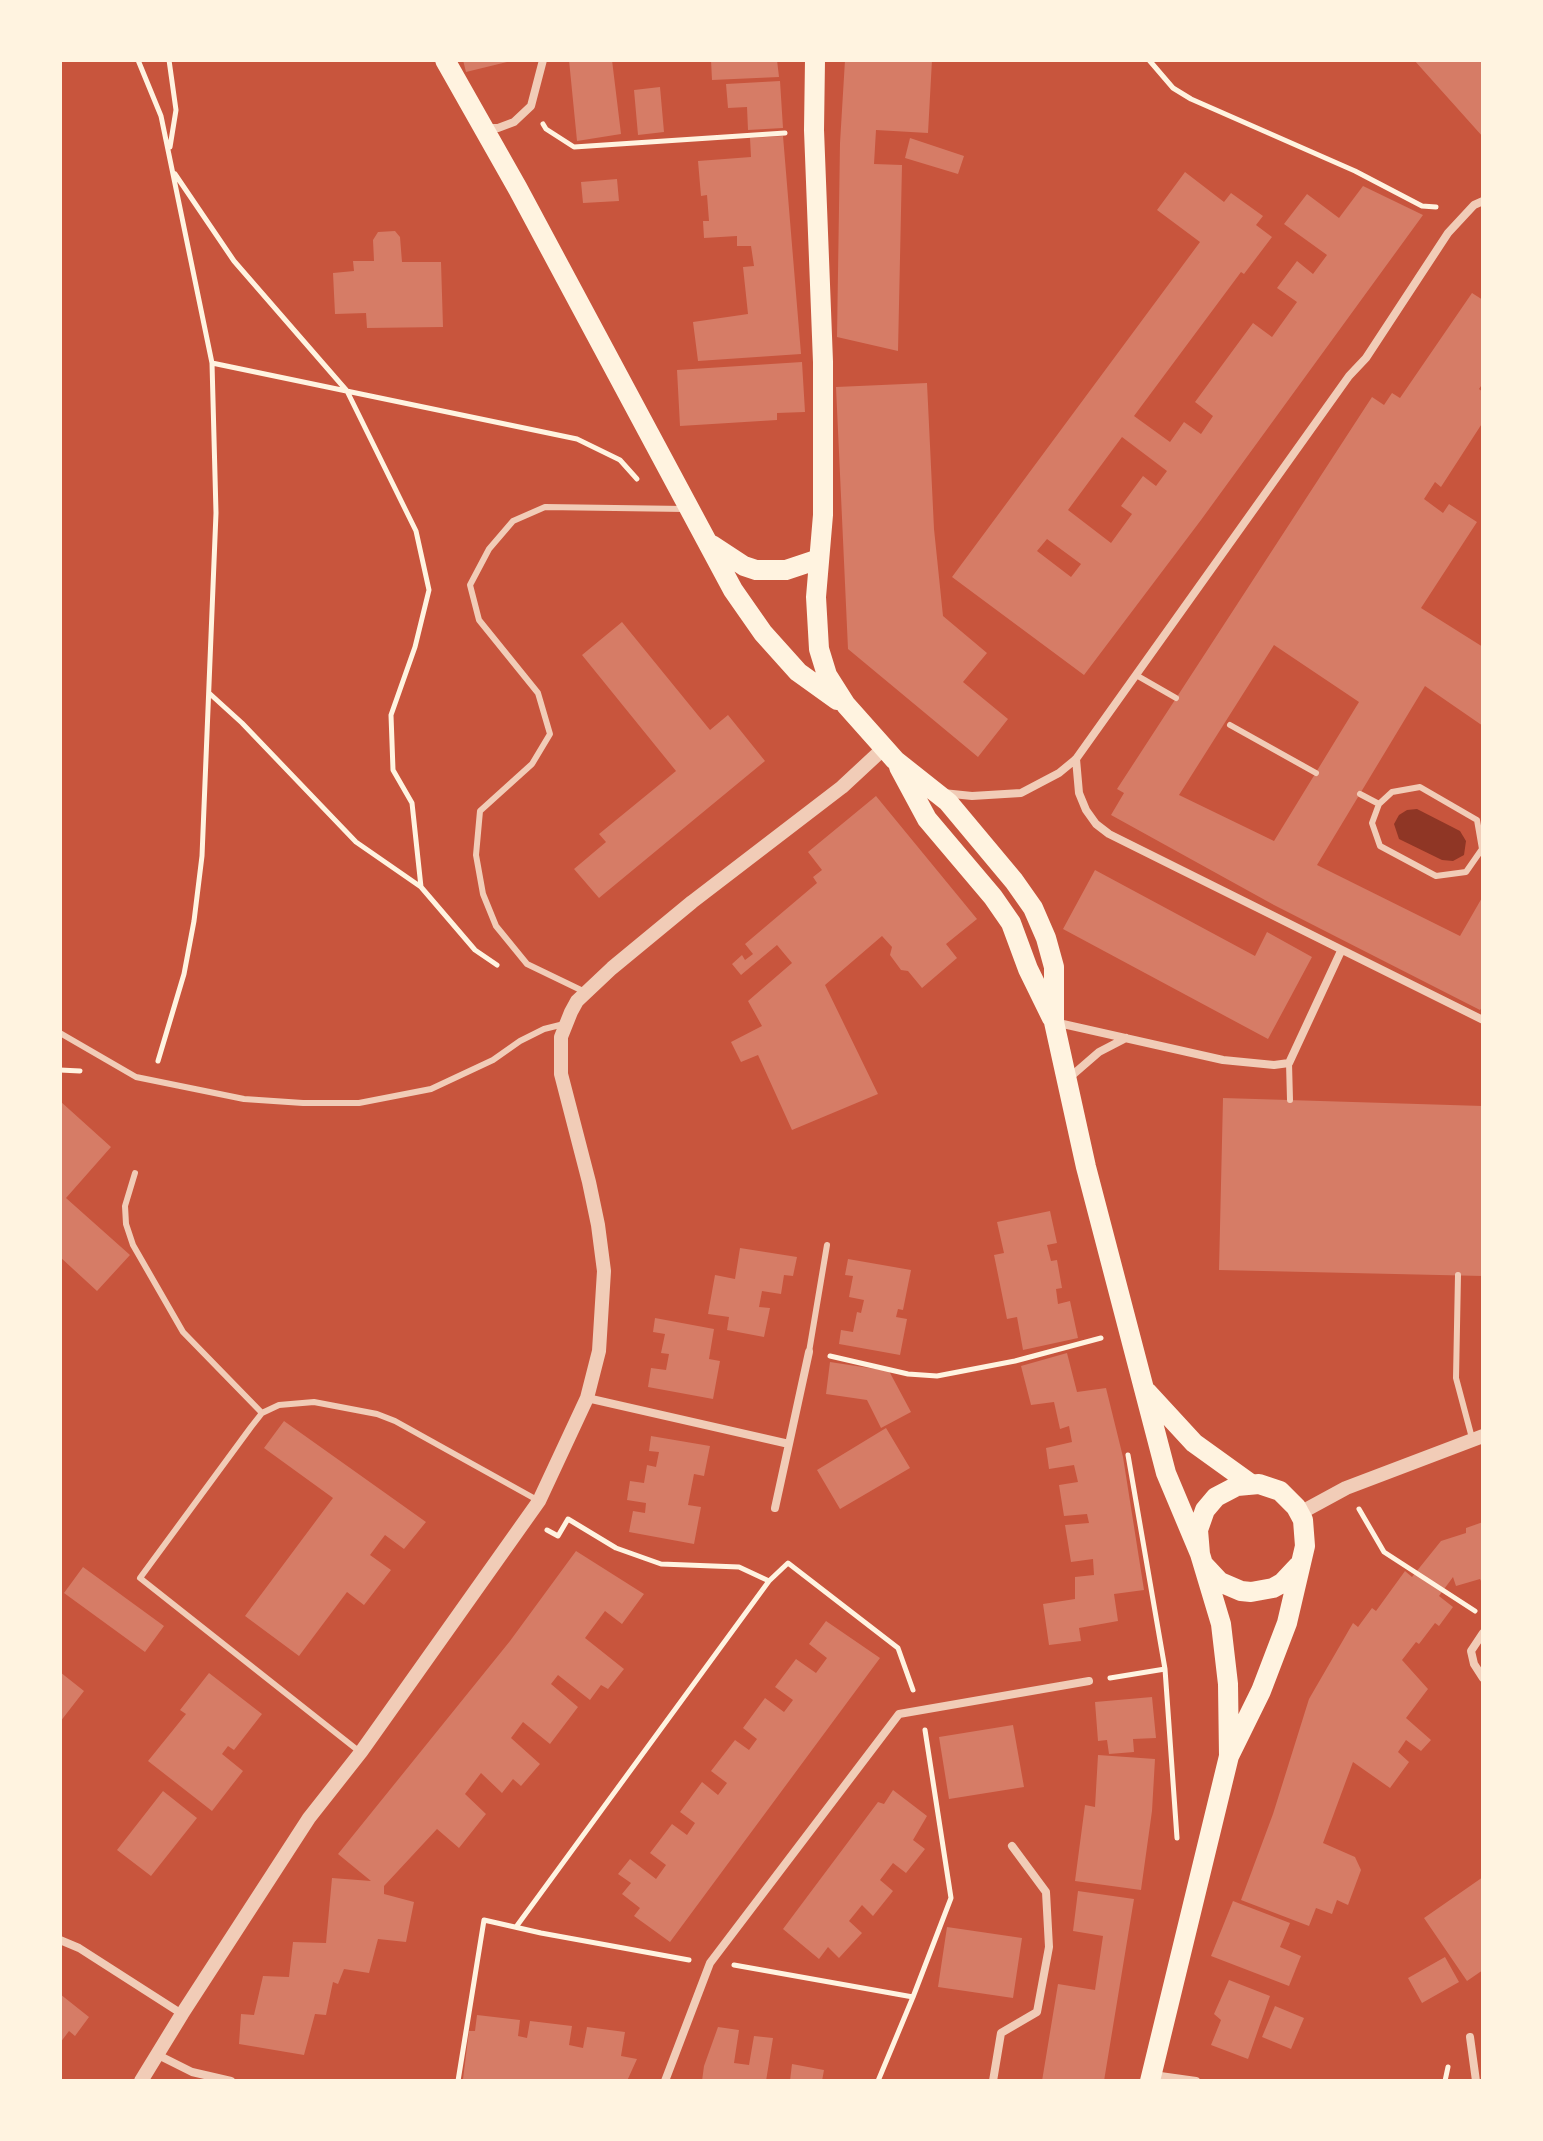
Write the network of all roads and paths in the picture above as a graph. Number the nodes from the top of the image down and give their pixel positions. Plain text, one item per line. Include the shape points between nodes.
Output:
1 (138, 60) edge
2 (169, 60) edge
3 (445, 60) edge
4 (543, 60) edge
5 (815, 60) edge
6 (1149, 60) edge
7 (531, 106) junction
8 (484, 128) junction
9 (814, 130) junction
10 (169, 152) junction
11 (172, 170) junction
12 (1483, 193) edge
13 (1483, 201) edge
14 (1474, 205) junction
15 (1436, 207) dead end
16 (212, 363) junction
17 (347, 391) junction
18 (646, 489) dead end
19 (689, 509) junction
20 (709, 543) junction
21 (819, 559) junction
22 (1136, 675) junction
23 (208, 693) junction
24 (1176, 698) dead end
25 (846, 705) junction
26 (1230, 725) dead end
27 (890, 754) junction
28 (1076, 759) junction
29 (1316, 773) dead end
30 (939, 792) junction
31 (1360, 794) dead end
32 (1379, 804) junction
33 (421, 887) junction
34 (1341, 951) junction
35 (506, 972) dead end
36 (586, 992) junction
37 (1483, 1020) edge
38 (1054, 1022) junction
39 (564, 1024) junction
40 (60, 1033) edge
41 (1127, 1037) junction
42 (1289, 1063) junction
43 (1066, 1080) junction
44 (152, 1081) junction
45 (1290, 1100) dead end
46 (135, 1173) dead end
47 (827, 1245) dead end
48 (1458, 1275) dead end
49 (1129, 1331) junction
50 (809, 1352) junction
51 (1142, 1386) junction
52 (587, 1398) junction
53 (262, 1413) junction
54 (1478, 1438) edge
55 (1126, 1443) dead end
56 (789, 1444) junction
57 (1251, 1484) junction
58 (1346, 1488) junction
59 (539, 1501) junction
60 (775, 1508) dead end
61 (1300, 1513) junction
62 (527, 1519) junction
63 (1202, 1559) junction
64 (1300, 1562) junction
65 (769, 1581) junction
66 (1483, 1616) edge
67 (1483, 1633) edge
68 (1165, 1669) junction
69 (1483, 1678) edge
70 (1089, 1681) joint
71 (920, 1711) junction
72 (929, 1746) dead end
73 (361, 1752) junction
74 (1229, 1756) junction
75 (1178, 1844) dead end
76 (1012, 1846) dead end
77 (516, 1927) junction
78 (60, 1940) edge
79 (673, 1958) dead end
80 (744, 1967) dead end
81 (913, 1997) junction
82 (182, 2014) junction
83 (1470, 2037) dead end
84 (158, 2055) junction
85 (1150, 2078) edge
86 (141, 2081) edge
87 (231, 2081) edge
88 (458, 2081) edge
89 (665, 2081) edge
90 (878, 2081) edge
91 (993, 2081) edge
92 (1196, 2081) edge
93 (1476, 2081) edge

1 - 10 path
2 - 10 path via 176,110
3 - 8 main road
4 - 7 street
5 - 9 main road
6 - 15 path via 1173,88 1191,99 1422,206
7 - 8 street via 514,122
7 - 9 path via 546,129 574,147
8 - 19 main road
9 - 21 main road via 823,362
10 - 11 path
11 - 16 path
11 - 17 path via 234,261
12 - 14 lane
13 - 14 street
14 - 22 street via 1448,233 1366,358
16 - 17 path
16 - 23 path via 216,513
17 - 18 path via 577,439 620,460
17 - 33 path via 416,531 429,590 391,715 393,770 412,803
19 - 20 main road
19 - 36 lane via 545,507 513,521 489,549 470,585 479,620 538,693 550,734 532,764 480,811 476,855 483,894 496,926 527,964
20 - 21 main road via 756,570 786,570
20 - 25 main road via 763,633 798,672
21 - 25 main road via 819,649 827,675
22 - 24 lane
22 - 28 street
23 - 33 path via 356,842
23 - 44 path via 202,856 194,921
25 - 27 main road
26 - 29 lane
27 - 30 main road
27 - 36 street via 692,902
27 - 38 main road via 927,819 1011,923
28 - 30 street via 1021,793
28 - 34 street via 1086,810 1109,834
30 - 38 main road via 1033,908 1054,967
31 - 32 lane
32 - 32 lane via 1372,823 1380,846 1436,876 1466,872 1482,849 1477,820 1420,787 1392,792
33 - 35 path via 475,950
34 - 37 street
34 - 42 street
36 - 39 street
38 - 41 street
38 - 43 main road
39 - 44 lane via 544,1029 431,1089 359,1103 244,1099
39 - 52 street via 561,1074 589,1182 604,1271 599,1351
40 - 44 lane
41 - 42 street via 1223,1060
41 - 43 street
42 - 45 lane
43 - 49 main road
46 - 53 lane via 125,1206 133,1245 183,1332
47 - 50 lane
48 - 54 lane via 1456,1378
49 - 50 path via 937,1376
49 - 51 main road
50 - 56 street
51 - 57 main road via 1194,1443
51 - 63 main road via 1166,1473
52 - 56 street
52 - 59 street
53 - 59 lane via 279,1405 314,1402 377,1414
53 - 73 lane via 140,1578
54 - 58 street
55 - 68 path
56 - 60 street
57 - 61 main road via 1280,1491
57 - 63 main road via 1230,1488 1210,1503 1198,1530
58 - 61 street
58 - 66 path via 1384,1552
59 - 62 street
61 - 64 main road via 1306,1537
62 - 65 path via 558,1536 568,1519 616,1548 661,1564 739,1567
62 - 73 street
63 - 64 main road via 1220,1582 1251,1592 1282,1583
63 - 74 main road via 1221,1624
64 - 74 main road via 1287,1623
65 - 71 path via 788,1563 898,1648
65 - 77 path
67 - 69 street via 1471,1651
68 - 70 path
68 - 75 path
70 - 71 street
71 - 89 street via 899,1714 710,1963
72 - 81 path via 951,1898
73 - 82 street via 309,1818
74 - 85 main road
76 - 91 street via 1046,1892 1049,1947 1037,2012 1001,2033
77 - 79 path
77 - 88 path via 484,1920
78 - 82 street
80 - 81 path
81 - 90 path
82 - 84 street
83 - 93 street
84 - 86 street
84 - 87 street via 192,2072
85 - 92 street

